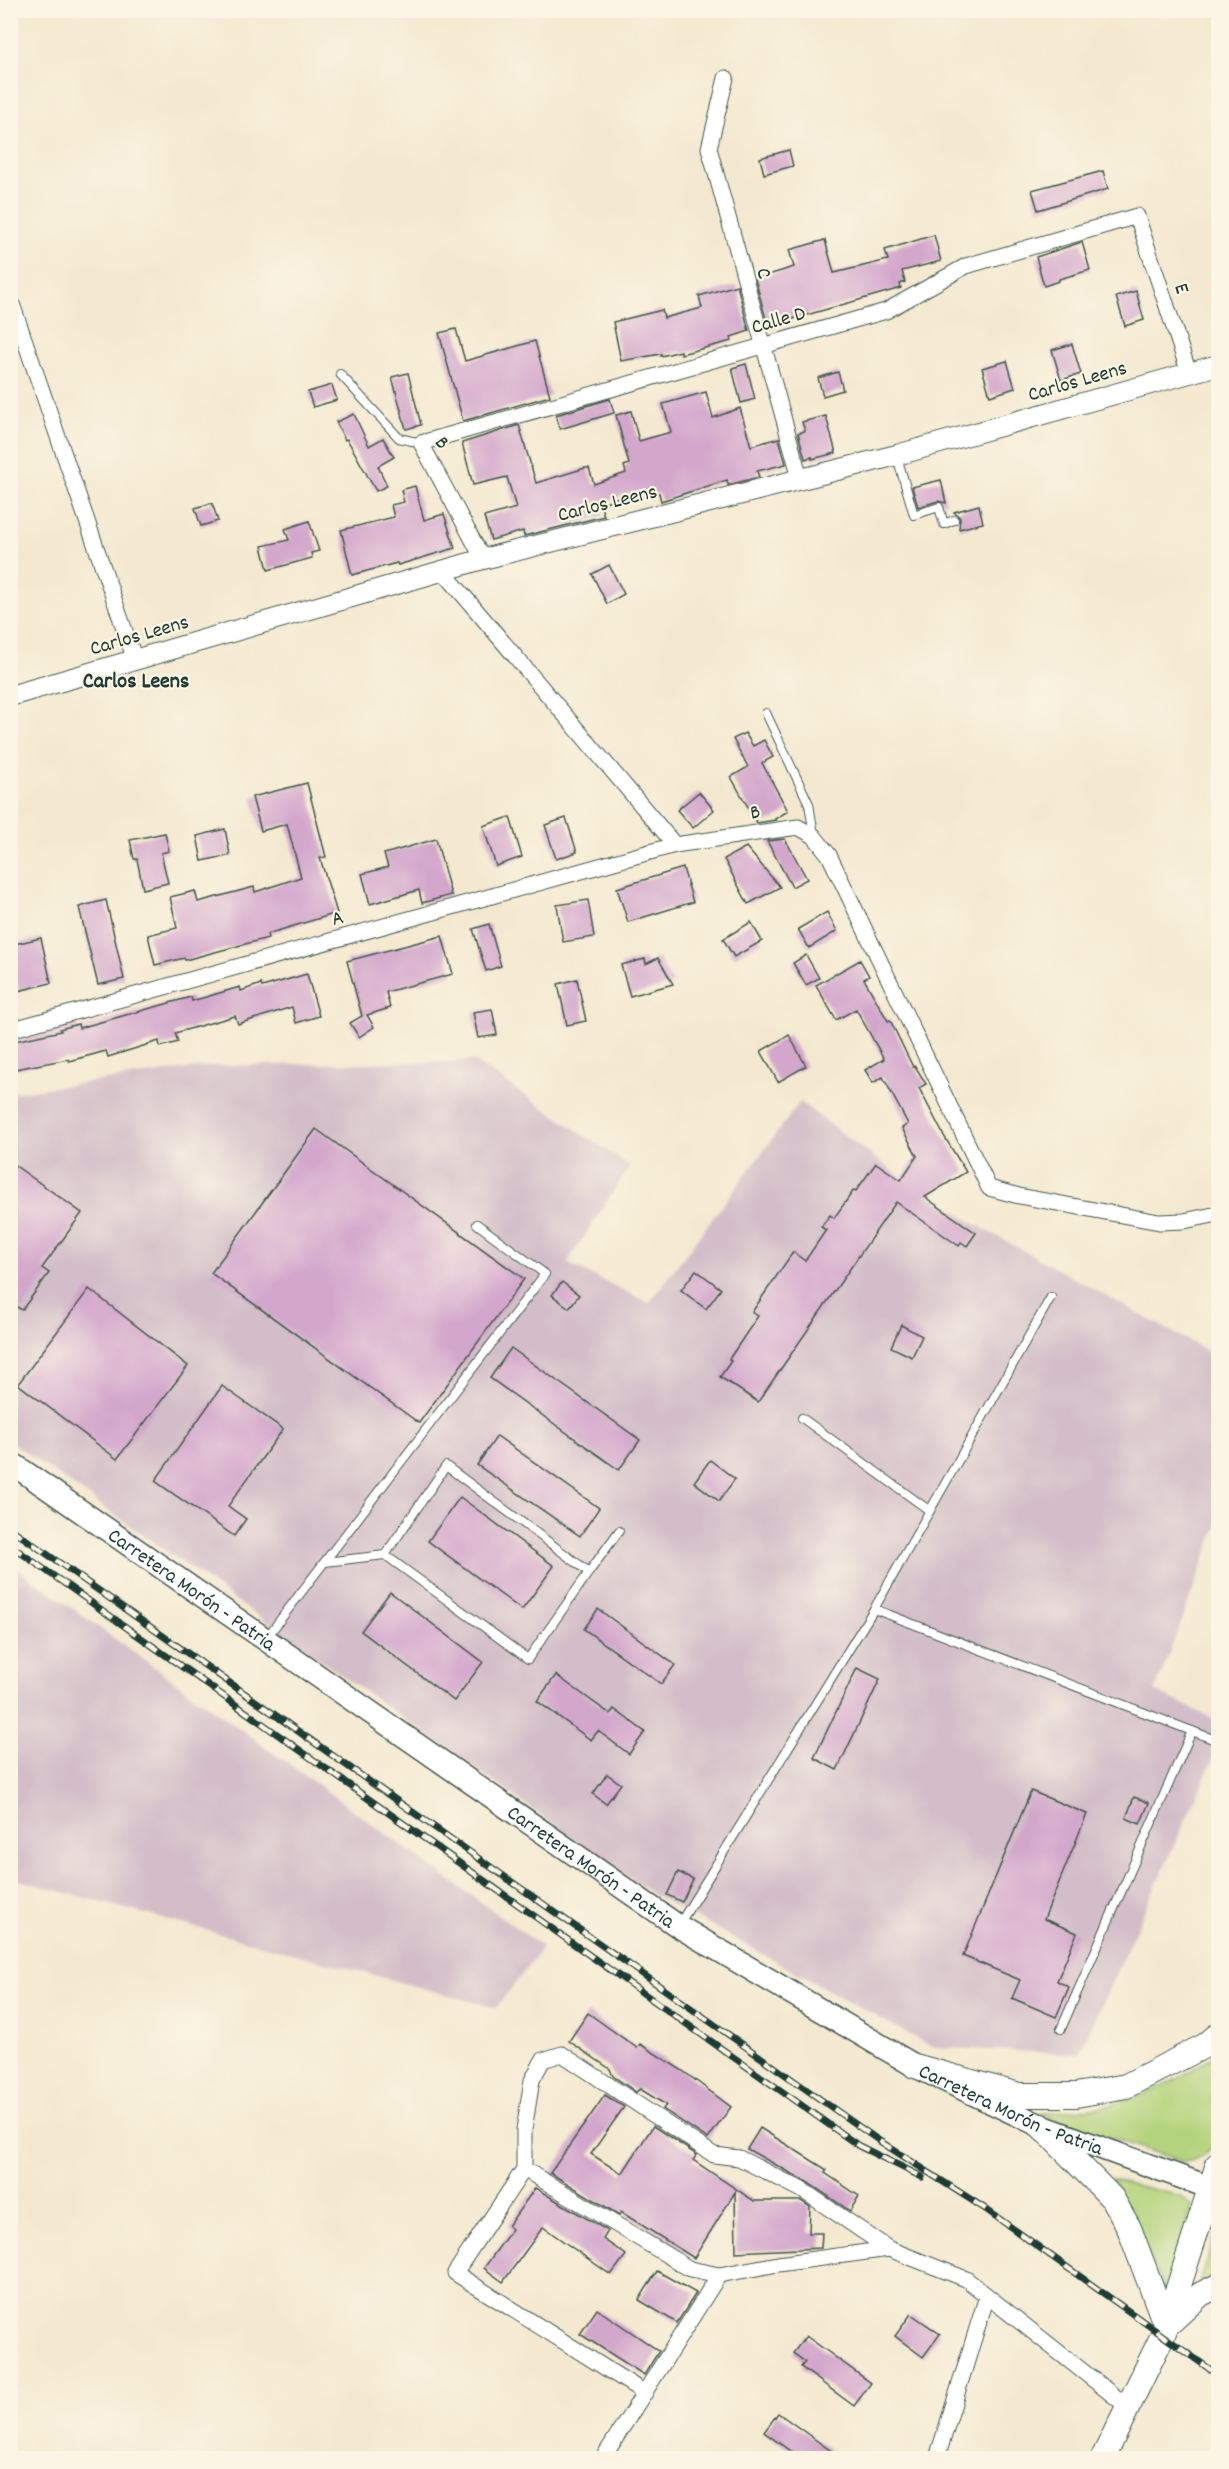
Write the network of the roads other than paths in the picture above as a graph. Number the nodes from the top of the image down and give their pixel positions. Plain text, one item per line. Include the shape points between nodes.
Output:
1 (726, 78) dead end
2 (1137, 216) joint
3 (10, 298) edge
4 (763, 345) junction
5 (1218, 365) edge
6 (1189, 373) junction
7 (340, 374) dead end
8 (421, 442) junction
9 (897, 455) junction
10 (800, 478) junction
11 (954, 520) dead end
12 (483, 559) junction
13 (442, 570) junction
14 (135, 660) junction
15 (10, 696) edge
16 (766, 713) dead end
17 (814, 836) junction
18 (675, 845) junction
19 (10, 1030) edge
20 (1218, 1214) edge
21 (477, 1224) dead end
22 (1051, 1298) dead end
23 (802, 1418) dead end
24 (10, 1462) edge
25 (930, 1511) junction
26 (619, 1531) dead end
27 (385, 1555) junction
28 (325, 1562) junction
29 (589, 1572) junction
30 (874, 1609) junction
31 (264, 1640) junction
32 (1192, 1731) junction
33 (1218, 1741) edge
34 (678, 1926) junction
35 (1061, 2029) dead end
36 (1218, 2035) edge
37 (915, 2066) junction
38 (1041, 2126) junction
39 (1218, 2164) edge
40 (524, 2169) junction
41 (1215, 2189) edge
42 (889, 2249) junction
43 (718, 2276) junction
44 (1218, 2286) edge
45 (987, 2296) junction
46 (1166, 2326) junction
47 (645, 2393) junction
48 (1128, 2407) junction
49 (603, 2458) edge
50 (937, 2458) edge
51 (1102, 2458) edge

1 - 4 street, C via 709,148
2 - 4 street, Calle D via 966,266 886,311
2 - 6 street, E
3 - 14 street
4 - 8 street, Calle D
4 - 10 street, C
5 - 6 street, Carlos Leens
6 - 9 street, Carlos Leens
7 - 8 lane, B via 399,438
8 - 12 street, B
9 - 10 street, Carlos Leens
9 - 11 lane via 914,515 939,507 944,524
10 - 12 street, Carlos Leens
12 - 13 street, Carlos Leens
13 - 14 street, Carlos Leens
13 - 18 street
14 - 15 street, Carlos Leens
16 - 17 lane via 809,804
17 - 18 street, B via 798,827
17 - 20 street via 829,855 989,1188 1159,1222
18 - 19 street, A
21 - 28 lane via 545,1274
22 - 25 lane
23 - 25 lane
24 - 31 main road, Carretera Morón - Patria
25 - 30 lane
26 - 29 lane
27 - 28 lane
27 - 29 lane via 528,1659
27 - 29 lane via 446,1466
28 - 31 lane
30 - 32 lane
30 - 34 lane
31 - 34 main road, Carretera Morón - Patria
32 - 33 lane
32 - 35 lane
34 - 37 main road, Carretera Morón - Patria
36 - 37 main road via 1126,2086 1076,2095 1019,2095
37 - 38 main road, Carretera Morón - Patria
38 - 41 main road, Carretera Morón - Patria
38 - 46 main road via 1112,2198 1129,2228
39 - 41 main road
40 - 42 street via 524,2130 532,2080 543,2060 562,2054 714,2155 740,2158 802,2190
40 - 43 street via 690,2269
40 - 47 street via 454,2273
41 - 46 main road
42 - 43 street
42 - 45 street via 966,2279
43 - 47 street
44 - 46 main road via 1201,2294
45 - 48 street
45 - 50 street
46 - 48 main road
47 - 49 street
48 - 51 main road

